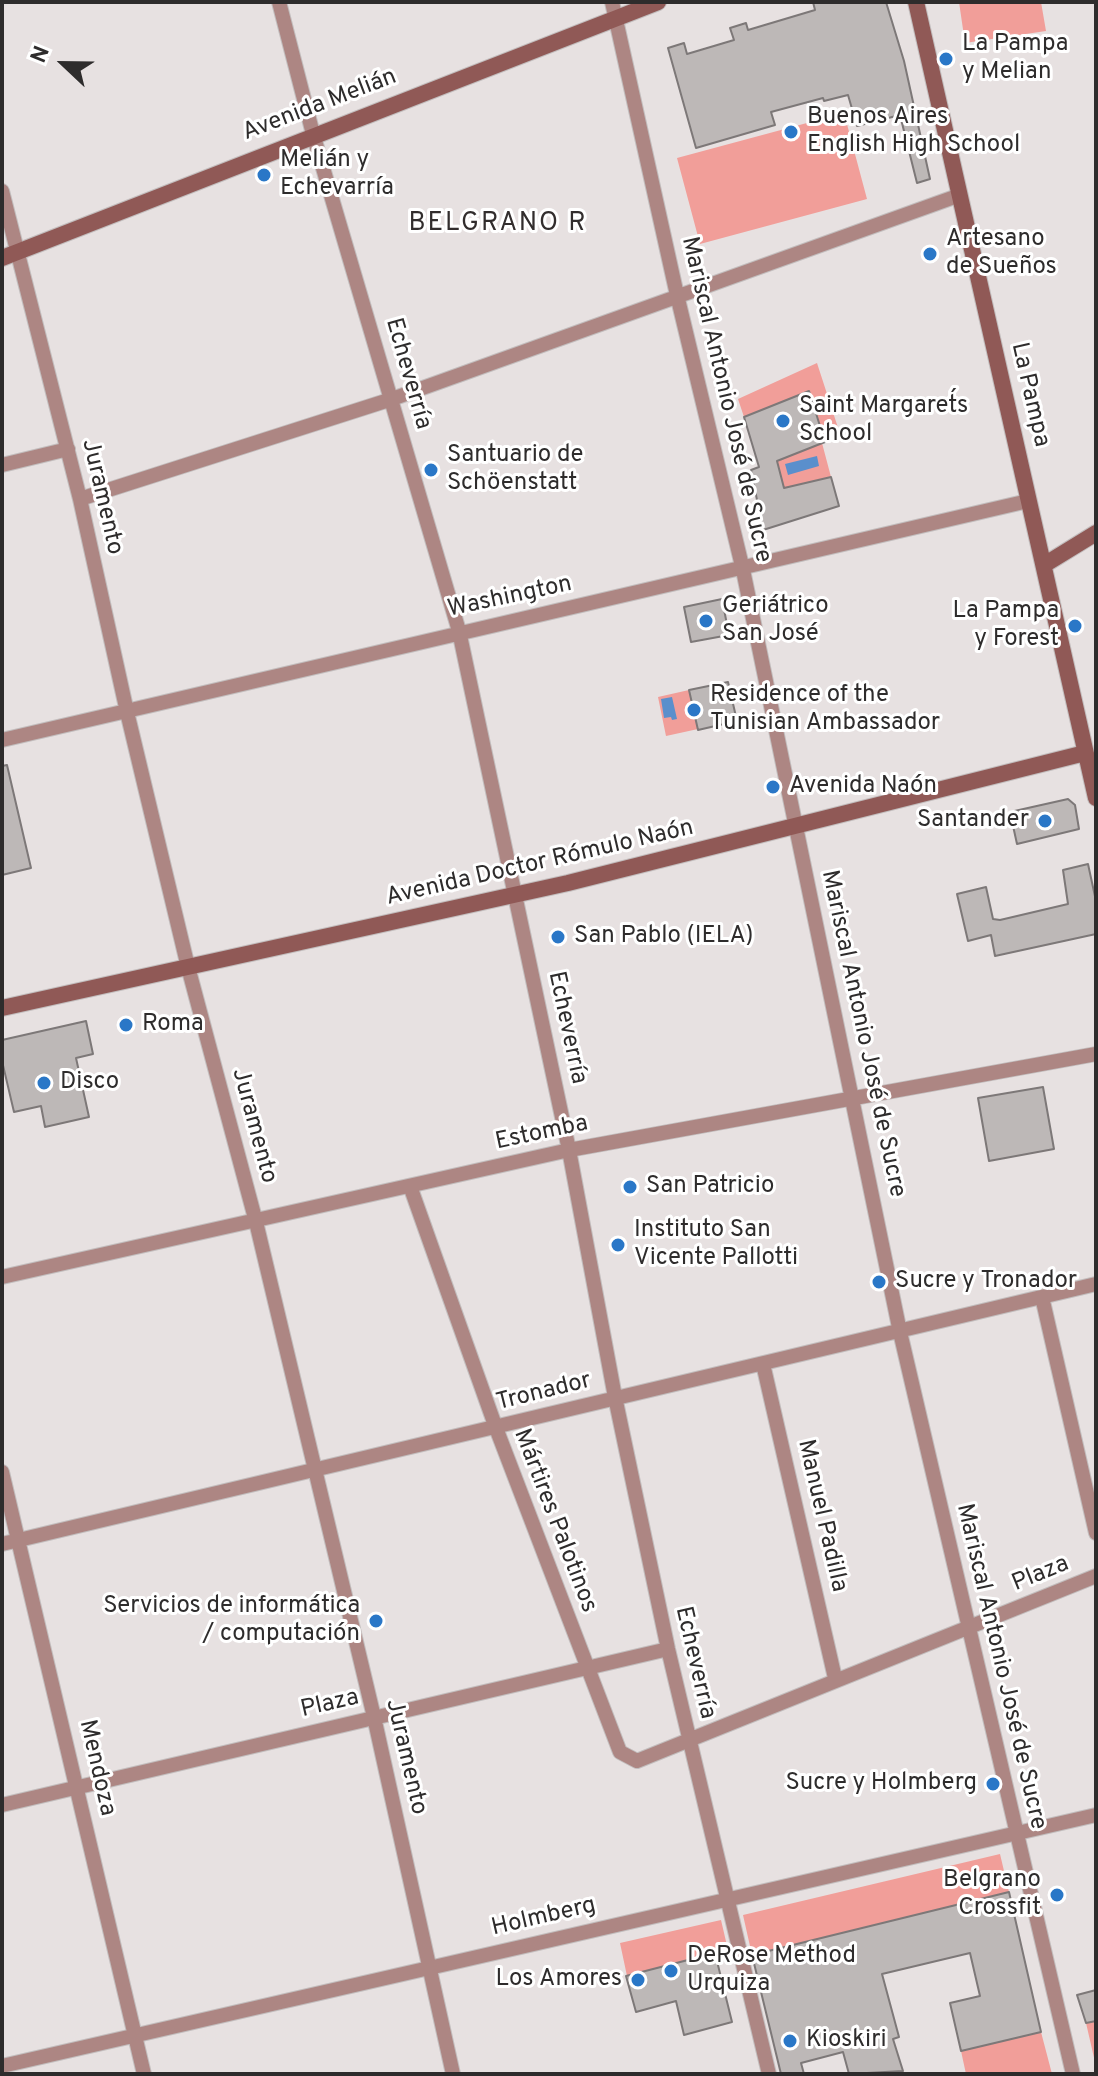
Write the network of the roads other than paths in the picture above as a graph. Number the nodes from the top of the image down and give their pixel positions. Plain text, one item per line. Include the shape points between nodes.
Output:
1 (279, 2) edge
2 (658, 2) edge
3 (916, 2) edge
4 (614, 10) edge
5 (313, 134) junction
6 (2, 191) edge
7 (960, 195) junction
8 (10, 256) edge
9 (677, 295) junction
10 (392, 399) junction
11 (68, 449) junction
12 (2, 465) edge
13 (80, 499) junction
14 (1028, 501) junction
15 (1096, 533) edge
16 (1044, 565) junction
17 (743, 570) junction
18 (459, 631) junction
19 (127, 712) junction
20 (2, 740) edge
21 (1085, 753) junction
22 (1096, 798) edge
23 (797, 827) junction
24 (515, 896) junction
25 (188, 967) junction
26 (2, 1008) edge
27 (1096, 1054) edge
28 (852, 1096) junction
29 (569, 1150) junction
30 (410, 1186) junction
31 (256, 1222) junction
32 (2, 1277) edge
33 (1096, 1284) edge
34 (1042, 1297) junction
35 (900, 1332) junction
36 (763, 1364) junction
37 (615, 1397) junction
38 (496, 1428) junction
39 (314, 1470) junction
40 (2, 1472) edge
41 (1096, 1533) edge
42 (18, 1541) junction
43 (2, 1544) edge
44 (1096, 1576) edge
45 (969, 1628) junction
46 (668, 1649) junction
47 (587, 1670) junction
48 (835, 1678) junction
49 (374, 1717) junction
50 (689, 1738) junction
51 (79, 1787) junction
52 (2, 1805) edge
53 (1096, 1815) edge
54 (1016, 1833) junction
55 (725, 1898) junction
56 (430, 1967) junction
57 (134, 2035) junction
58 (2, 2066) edge
59 (144, 2074) edge
60 (453, 2074) edge
61 (769, 2074) edge
62 (1073, 2074) edge

1 - 5 street, Echeverría
2 - 4 street, Avenida Melián
3 - 7 street, La Pampa
4 - 5 street, Avenida Melián
4 - 9 street, Mariscal Antonio José de Sucre
5 - 8 street, Avenida Melián
5 - 10 street, Echeverría
6 - 8 street, Juramento
7 - 9 street
7 - 14 street, La Pampa
8 - 11 street, Juramento
9 - 10 street
9 - 17 street, Mariscal Antonio José de Sucre
10 - 13 street
10 - 18 street, Echeverría
11 - 12 street
11 - 13 street, Juramento
13 - 19 street, Juramento
14 - 16 street, La Pampa
14 - 17 street, Washington
15 - 16 street
16 - 21 street, La Pampa
17 - 18 street, Washington
17 - 23 street, Mariscal Antonio José de Sucre
18 - 19 street, Washington
18 - 24 street, Echeverría
19 - 20 street, Washington
19 - 25 street, Juramento
21 - 22 street, La Pampa
21 - 23 street, Avenida Doctor Rómulo Naón
23 - 24 street, Avenida Doctor Rómulo Naón
23 - 28 street, Mariscal Antonio José de Sucre
24 - 25 street, Avenida Doctor Rómulo Naón
24 - 29 street, Echeverría
25 - 26 street, Avenida Doctor Rómulo Naón
25 - 31 street, Juramento
27 - 28 street, Estomba
28 - 29 street, Estomba
28 - 35 street, Mariscal Antonio José de Sucre
29 - 30 street, Estomba
29 - 37 street, Echeverría
30 - 31 street, Estomba
30 - 38 street, Mártires Palotinos
31 - 32 street, Estomba
31 - 39 street, Juramento
33 - 34 street, Tronador
34 - 35 street, Tronador
34 - 41 street
35 - 36 street, Tronador
35 - 45 street, Mariscal Antonio José de Sucre
36 - 37 street, Tronador
36 - 48 street, Manuel Padilla
37 - 38 street, Tronador
37 - 46 street, Echeverría
38 - 39 street, Tronador
38 - 47 street, Mártires Palotinos
39 - 42 street, Tronador
39 - 49 street, Juramento
40 - 42 street, Mendoza
42 - 43 street, Tronador
42 - 51 street, Mendoza
44 - 45 street, Plaza
45 - 48 street, Plaza
45 - 54 street, Mariscal Antonio José de Sucre
46 - 47 street, Plaza
46 - 50 street, Echeverría
47 - 49 street, Plaza
47 - 50 street, Mártires Palotinos via 620,1752 630,1759 637,1761
48 - 50 street, Plaza
49 - 51 street, Plaza
49 - 56 street, Juramento
50 - 55 street, Echeverría
51 - 52 street, Plaza
51 - 57 street, Mendoza
53 - 54 street, Holmberg
54 - 55 street, Holmberg
54 - 62 street, Mariscal Antonio José de Sucre
55 - 56 street, Holmberg
55 - 61 street, Echeverría
56 - 57 street, Holmberg
56 - 60 street, Juramento
57 - 58 street, Holmberg
57 - 59 street, Mendoza

